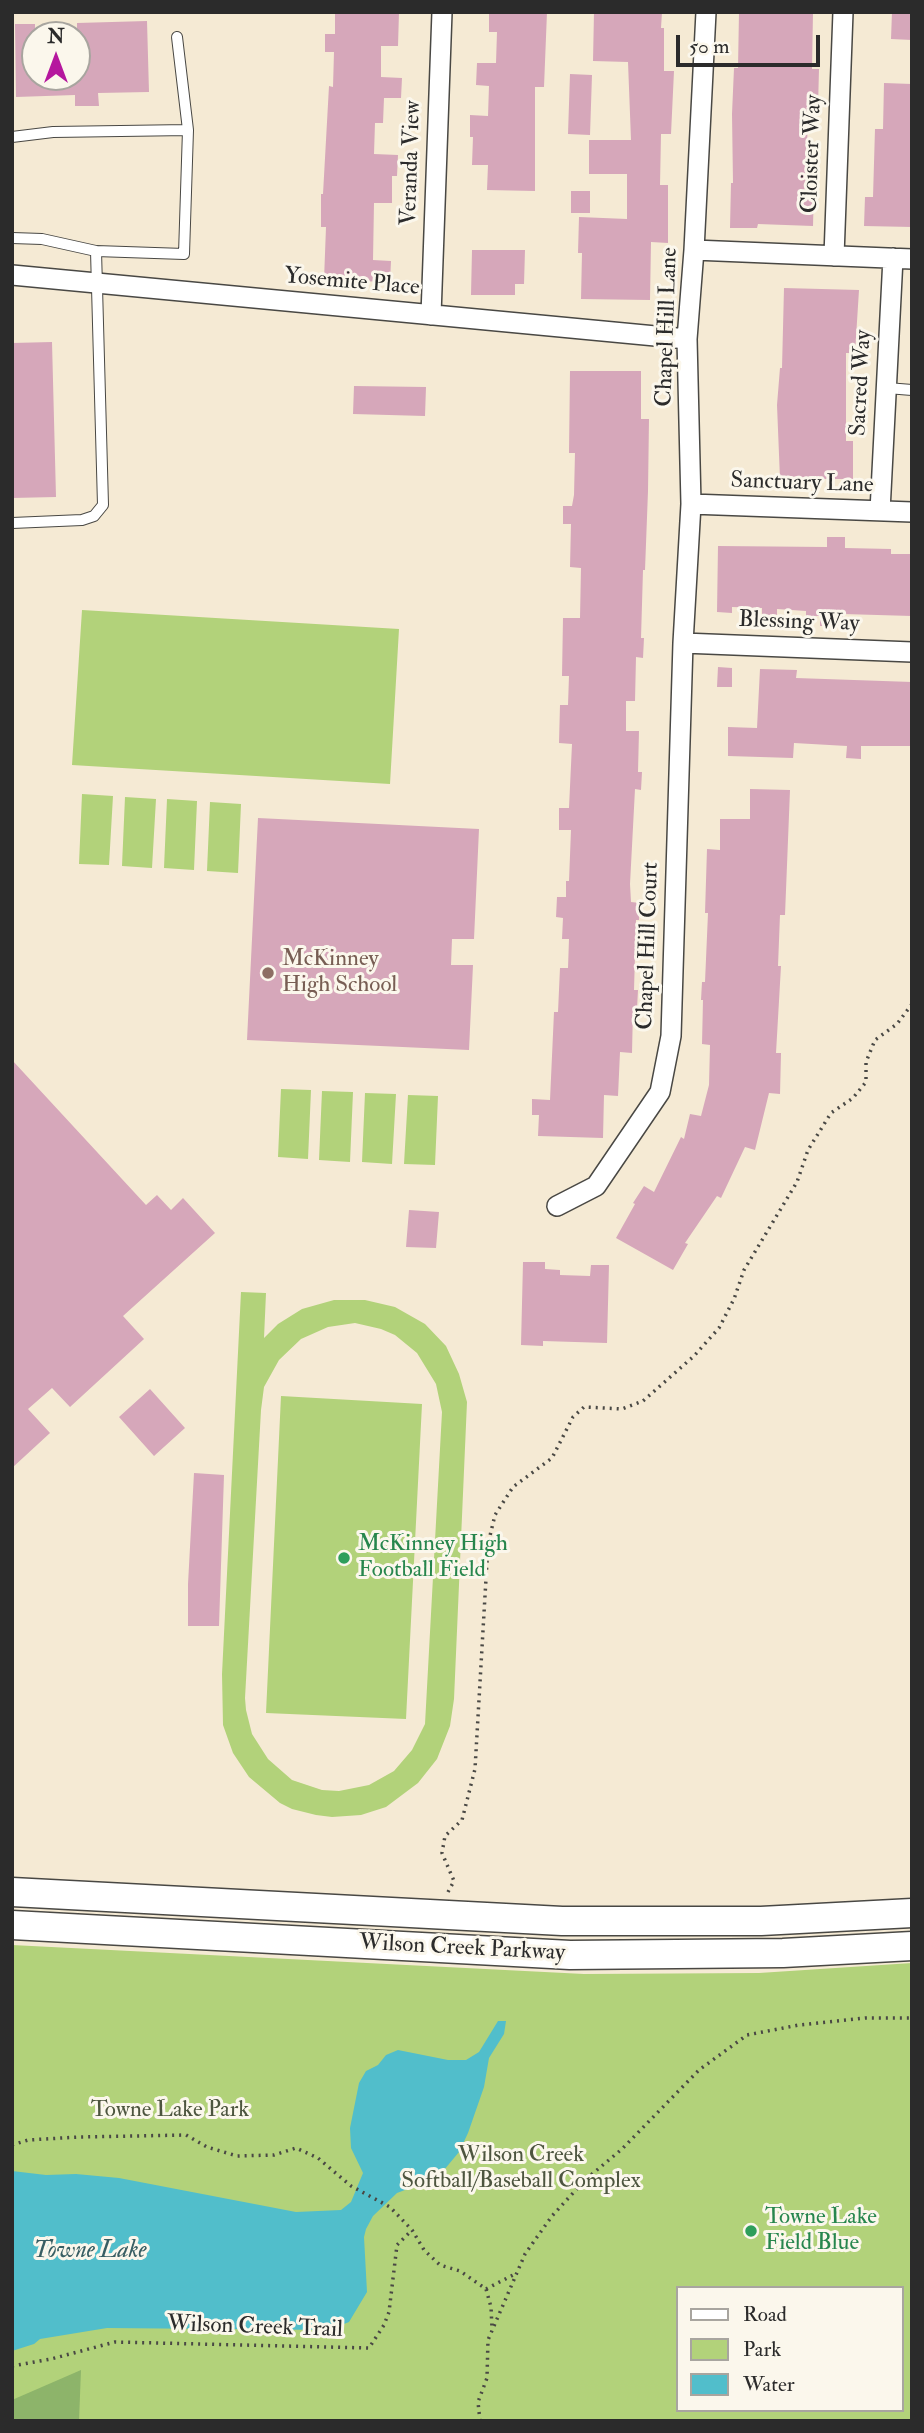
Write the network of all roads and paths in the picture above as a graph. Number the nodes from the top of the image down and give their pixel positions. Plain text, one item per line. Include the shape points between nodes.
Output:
1 (442, 12) edge
2 (706, 12) edge
3 (843, 12) edge
4 (177, 37) dead end
5 (188, 130) junction
6 (12, 137) edge
7 (12, 238) edge
8 (694, 250) junction
9 (96, 251) junction
10 (834, 256) junction
11 (903, 258) edge
12 (12, 275) edge
13 (96, 283) junction
14 (431, 315) junction
15 (687, 339) junction
16 (887, 388) junction
17 (912, 390) edge
18 (691, 504) junction
19 (880, 511) junction
20 (912, 512) edge
21 (12, 523) edge
22 (684, 643) junction
23 (912, 652) edge
24 (912, 1004) edge
25 (557, 1206) dead end
26 (12, 1892) edge
27 (448, 1892) dead end
28 (912, 1913) edge
29 (12, 1924) edge
30 (912, 1946) edge
31 (912, 2018) edge
32 (12, 2145) edge
33 (412, 2230) junction
34 (516, 2274) junction
35 (486, 2289) junction
36 (492, 2330) junction
37 (12, 2366) edge
38 (480, 2421) edge

1 - 14 street, Veranda View
2 - 8 street, Chapel Hill Lane
3 - 10 street, Cloister Way
4 - 5 lane
5 - 6 lane
5 - 9 lane via 184,254
7 - 9 lane via 42,239
8 - 10 street
8 - 15 street, Chapel Hill Lane
9 - 13 lane
10 - 11 street
11 - 16 street, Sacred Way
12 - 13 street, Yosemite Place
13 - 14 street, Yosemite Place
13 - 21 lane via 103,505 94,516 82,520
14 - 15 street, Yosemite Place
15 - 18 street, Chapel Hill Lane
16 - 17 lane
16 - 19 street, Sacred Way
18 - 19 street, Sanctuary Lane
18 - 22 street, Chapel Hill Lane
19 - 20 street, Sanctuary Lane
22 - 23 street, Blessing Way
22 - 25 street, Chapel Hill Court via 671,1035 660,1092 596,1186
24 - 27 path via 897,1024 875,1040 866,1062 866,1082 831,1113 808,1150 797,1182 744,1270 719,1328 643,1401 622,1409 584,1408 573,1417 552,1458 513,1487 495,1515 488,1544 475,1769 462,1820 445,1836 442,1853 454,1881
26 - 28 main road, Wilson Creek Parkway via 575,1921 761,1921
29 - 30 main road, Wilson Creek Parkway via 570,1955 770,1954
31 - 34 path via 852,2019 747,2035 699,2070 585,2180 524,2254
32 - 33 path via 79,2137 186,2135 237,2157 274,2155 296,2148 390,2207
33 - 35 path via 440,2265 460,2271
33 - 37 path, Wilson Creek Trail via 397,2245 389,2312 369,2348 115,2342
34 - 35 path
34 - 36 path
35 - 36 path
36 - 38 path via 487,2378 478,2402

